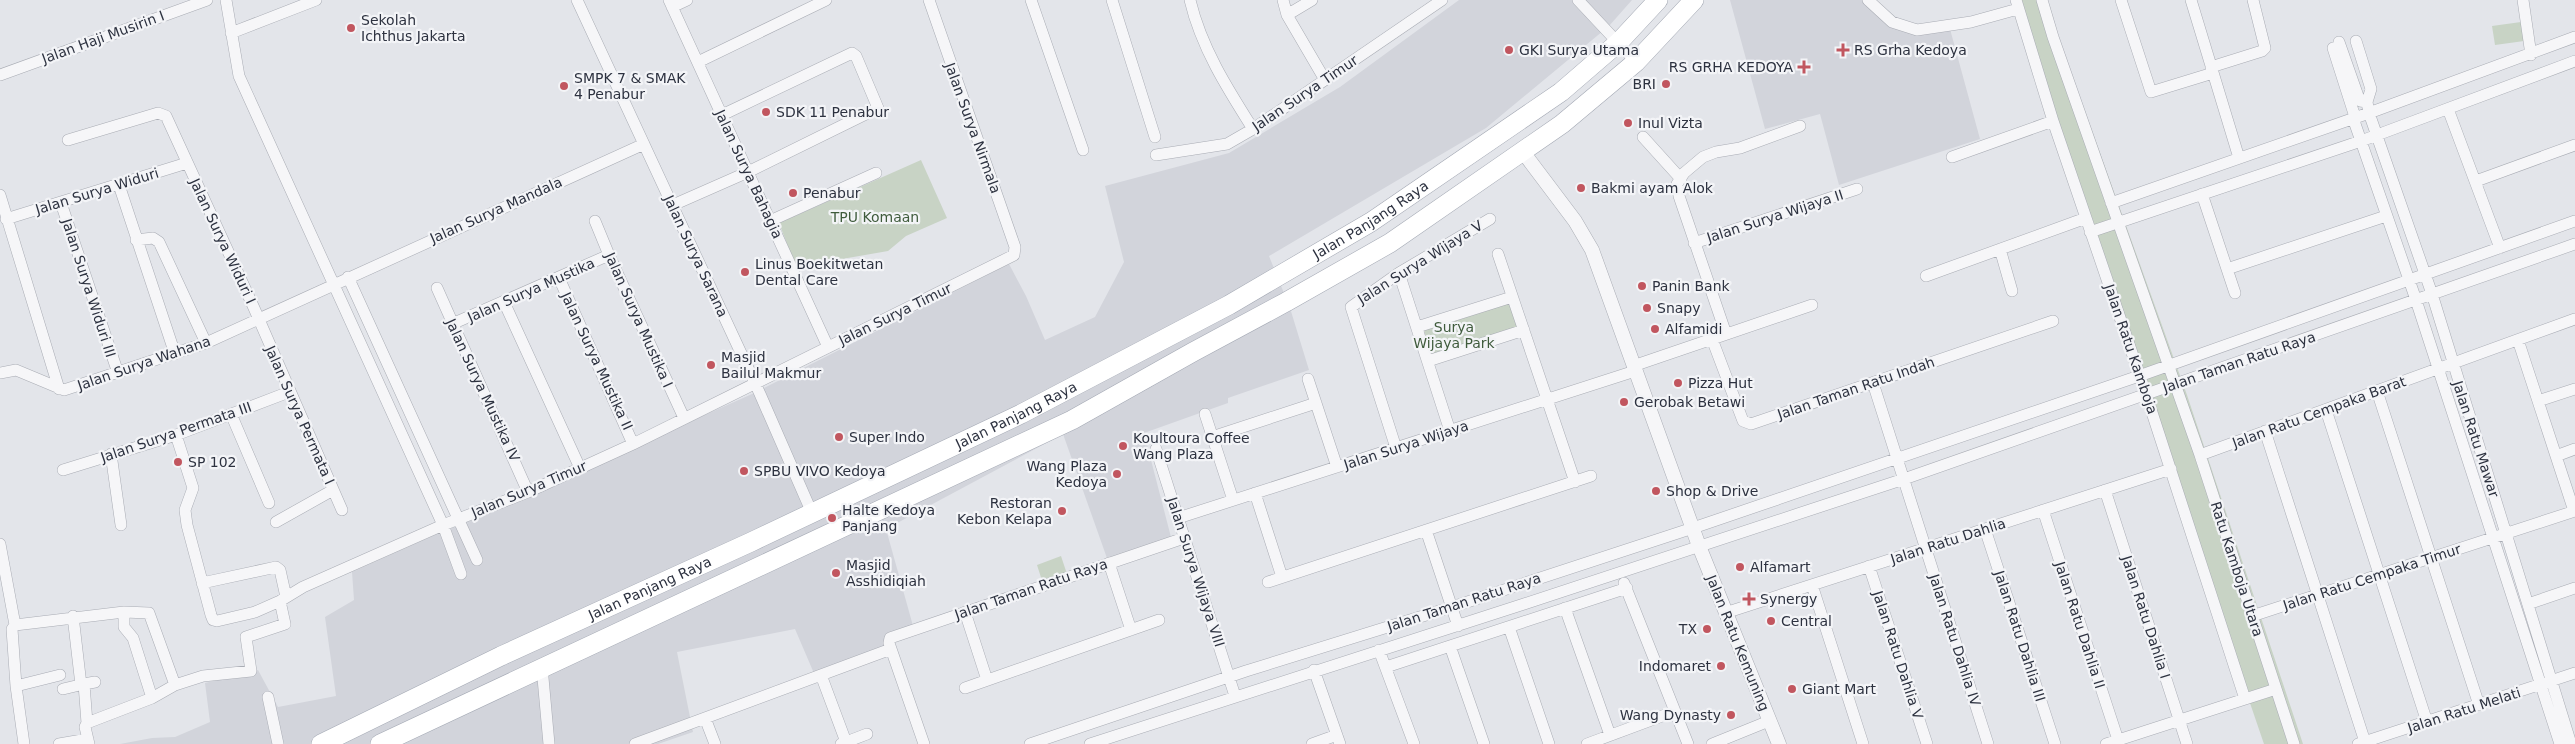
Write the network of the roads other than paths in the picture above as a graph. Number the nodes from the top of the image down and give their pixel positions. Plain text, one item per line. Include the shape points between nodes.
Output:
1 (207, 0) edge
2 (226, 0) edge
3 (316, 0) edge
4 (577, 0) edge
5 (687, 0) edge
6 (826, 0) edge
7 (929, 0) edge
8 (1031, 0) edge
9 (1112, 0) edge
10 (1190, 0) edge
11 (1283, 0) edge
12 (1312, 0) edge
13 (1442, 0) edge
14 (1578, 0) edge
15 (1658, 0) edge
16 (1694, 0) edge
17 (1868, 0) edge
18 (2042, 0) edge
19 (2121, 0) edge
20 (2191, 0) edge
21 (2253, 0) edge
22 (2523, 0) edge
23 (671, 3) edge
24 (2017, 4) edge
25 (1287, 15) junction
26 (231, 33) junction
27 (2575, 37) edge
28 (2356, 41) dead end
29 (1619, 42) junction
30 (2531, 54) junction
31 (2575, 61) edge
32 (698, 62) junction
33 (1636, 62) junction
34 (2212, 70) junction
35 (0, 75) edge
36 (1325, 80) junction
37 (2368, 107) junction
38 (2448, 109) junction
39 (722, 115) junction
40 (2354, 118) junction
41 (2053, 122) junction
42 (1800, 126) dead end
43 (1253, 129) junction
44 (1155, 136) dead end
45 (2377, 136) junction
46 (1643, 137) dead end
47 (68, 140) dead end
48 (2361, 142) junction
49 (644, 144) junction
50 (2575, 145) edge
51 (1083, 150) dead end
52 (1523, 152) junction
53 (1156, 155) dead end
54 (1952, 156) dead end
55 (2239, 158) junction
56 (187, 163) junction
57 (748, 172) junction
58 (876, 173) dead end
59 (1681, 179) junction
60 (2476, 181) junction
61 (119, 184) junction
62 (1857, 189) dead end
63 (2202, 194) junction
64 (0, 195) edge
65 (61, 203) junction
66 (2111, 203) junction
67 (673, 206) junction
68 (2386, 216) junction
69 (2086, 218) junction
70 (6, 219) junction
71 (1490, 219) dead end
72 (595, 221) dead end
73 (770, 221) junction
74 (2575, 221) edge
75 (2118, 222) junction
76 (2090, 232) junction
77 (136, 240) junction
78 (1694, 243) junction
79 (2575, 244) edge
80 (2500, 248) junction
81 (2000, 249) junction
82 (1498, 254) dead end
83 (609, 255) junction
84 (1014, 255) joint
85 (2227, 269) junction
86 (1399, 274) junction
87 (1926, 276) dead end
88 (348, 277) junction
89 (2426, 277) junction
90 (559, 278) junction
91 (2410, 283) junction
92 (332, 284) junction
93 (437, 288) dead end
94 (2012, 290) dead end
95 (2235, 293) dead end
96 (2431, 293) junction
97 (1512, 297) junction
98 (2415, 298) junction
99 (504, 302) junction
100 (1812, 304) dead end
101 (2575, 319) edge
102 (259, 320) junction
103 (2053, 320) dead end
104 (452, 324) junction
105 (1416, 327) junction
106 (1524, 330) junction
107 (1726, 334) junction
108 (1171, 335) junction
109 (1712, 339) junction
110 (2518, 340) junction
111 (206, 343) junction
112 (828, 347) junction
113 (1143, 351) junction
114 (175, 354) junction
115 (1181, 358) junction
116 (1428, 361) junction
117 (2452, 363) junction
118 (2170, 367) junction
119 (1634, 368) junction
120 (2438, 368) junction
121 (118, 372) junction
122 (0, 373) edge
123 (1155, 374) junction
124 (1308, 379) dead end
125 (1873, 383) junction
126 (756, 384) junction
127 (2142, 385) junction
128 (2177, 387) junction
129 (59, 389) junction
130 (2575, 389) edge
131 (2377, 391) junction
132 (289, 392) junction
133 (1547, 400) junction
134 (2538, 401) junction
135 (1316, 403) junction
136 (2326, 410) junction
137 (231, 414) junction
138 (1205, 414) dead end
139 (411, 416) junction
140 (684, 418) junction
141 (396, 423) junction
142 (1450, 431) junction
143 (2264, 431) junction
144 (176, 435) junction
145 (1212, 437) junction
146 (634, 444) junction
147 (1396, 448) junction
148 (1156, 449) dead end
149 (2575, 449) edge
150 (111, 454) junction
151 (2200, 454) junction
152 (2556, 456) junction
153 (1337, 467) junction
154 (580, 468) junction
155 (1900, 468) junction
156 (2171, 469) junction
157 (63, 470) dead end
158 (1591, 476) dead end
159 (1575, 482) junction
160 (333, 490) junction
161 (2105, 490) junction
162 (528, 492) junction
163 (1255, 493) junction
164 (1233, 500) junction
165 (269, 503) dead end
166 (342, 510) dead end
167 (2043, 510) junction
168 (2575, 511) edge
169 (812, 513) junction
170 (1178, 518) junction
171 (458, 519) junction
172 (276, 522) dead end
173 (121, 525) dead end
174 (442, 525) junction
175 (1985, 529) junction
176 (1426, 530) junction
177 (2506, 533) junction
178 (1696, 537) junction
179 (2492, 537) junction
180 (1184, 538) junction
181 (0, 544) edge
182 (1925, 548) junction
183 (2431, 558) junction
184 (478, 560) dead end
185 (1109, 563) junction
186 (1869, 566) junction
187 (1620, 573) junction
188 (461, 574) dead end
189 (2379, 575) junction
190 (1282, 577) junction
191 (202, 582) junction
192 (1268, 582) dead end
193 (1812, 585) junction
194 (1627, 588) junction
195 (2575, 588) edge
196 (2317, 594) junction
197 (283, 599) junction
198 (2528, 604) junction
199 (1565, 608) junction
200 (1452, 609) junction
201 (124, 612) junction
202 (965, 612) junction
203 (1725, 613) junction
204 (73, 616) junction
205 (2252, 616) junction
206 (1159, 620) dead end
207 (1457, 624) junction
208 (15, 625) junction
209 (1508, 627) junction
210 (1131, 630) junction
211 (1450, 646) junction
212 (891, 649) junction
213 (1379, 650) junction
214 (542, 667) junction
215 (1386, 667) junction
216 (1314, 670) junction
217 (2575, 673) edge
218 (60, 675) dead end
219 (821, 675) junction
220 (988, 680) junction
221 (2546, 683) junction
222 (87, 684) junction
223 (174, 685) junction
224 (16, 686) junction
225 (1233, 687) junction
226 (964, 688) dead end
227 (2276, 689) junction
228 (63, 690) dead end
229 (268, 697) dead end
230 (152, 698) junction
231 (2245, 699) junction
232 (2479, 705) junction
233 (1673, 712) junction
234 (705, 718) junction
235 (1769, 720) junction
236 (2180, 720) junction
237 (2426, 722) junction
238 (87, 723) junction
239 (867, 734) dead end
240 (1610, 735) junction
241 (1339, 740) edge
242 (88, 742) edge
243 (2112, 742) edge
244 (843, 743) edge
245 (1094, 743) edge
246 (2361, 743) edge
247 (24, 744) edge
248 (59, 744) edge
249 (278, 744) edge
250 (321, 744) edge
251 (380, 744) edge
252 (549, 744) edge
253 (634, 744) edge
254 (715, 744) edge
255 (924, 744) edge
256 (1030, 744) edge
257 (1312, 744) edge
258 (1414, 744) edge
259 (1484, 744) edge
260 (1549, 744) edge
261 (1587, 744) edge
262 (1688, 744) edge
263 (1712, 744) edge
264 (1779, 744) edge
265 (1863, 744) edge
266 (1926, 744) edge
267 (1988, 744) edge
268 (2055, 744) edge
269 (2187, 744) edge
270 (2294, 744) edge
271 (2560, 744) edge
272 (2571, 744) edge

1 - 35 street, Jalan Haji Musirin I
2 - 26 street
3 - 26 street
4 - 49 street, Jalan Surya Sarana
5 - 23 street
6 - 32 street
7 - 84 street, Jalan Surya Nirmala via 1016,247
8 - 51 street
9 - 44 street
10 - 43 street via 1205,46
11 - 25 street
12 - 25 street
13 - 36 street, Jalan Surya Timur
14 - 29 street
15 - 29 main road, Jalan Panjang Raya
16 - 33 main road, Jalan Panjang Raya
17 - 24 street via 1892,22 1917,30 1971,22
18 - 66 street
19 - 34 street via 2151,92
20 - 34 street
21 - 34 street via 2265,48
22 - 30 street
23 - 32 street, Jalan Surya Bahagia
24 - 41 street, Jalan Ratu Kamboja
25 - 36 street
26 - 92 street via 239,76
27 - 30 street
28 - 37 street via 2371,89
29 - 33 street
29 - 108 main road, Jalan Panjang Raya via 1561,92 1371,222 1311,259
30 - 37 street
31 - 38 street
32 - 39 street, Jalan Surya Bahagia
33 - 52 main road, Jalan Panjang Raya via 1584,107
34 - 55 street
36 - 43 street, Jalan Surya Timur
37 - 40 street
37 - 40 street, Jalan Ratu Mawar via 2360,101 2336,45
37 - 45 street, Jalan Ratu Mawar
38 - 45 street
38 - 60 street
39 - 57 street, Jalan Surya Bahagia
39 - 57 street via 852,53 867,80 878,105 875,111
40 - 48 street, Jalan Ratu Mawar
40 - 55 street
41 - 54 street
41 - 69 street, Jalan Ratu Kamboja
42 - 59 street via 1740,148 1716,152 1703,158
43 - 53 street, Jalan Surya Timur via 1227,144
45 - 48 street
45 - 89 street, Jalan Ratu Mawar
46 - 59 street
47 - 56 street, Jalan Surya Widuri I via 158,112 166,116
48 - 63 street
48 - 68 street, Jalan Ratu Mawar
49 - 67 street, Jalan Surya Sarana
49 - 88 street, Jalan Surya Mandala
50 - 60 street
52 - 115 main road, Jalan Panjang Raya via 1390,243
52 - 119 street via 1592,250
55 - 66 street
56 - 61 street, Jalan Surya Widuri
56 - 102 street, Jalan Surya Widuri I
57 - 67 street
57 - 73 street, Jalan Surya Bahagia
58 - 73 street
59 - 78 street via 1677,184 1679,196
60 - 80 street
61 - 65 street, Jalan Surya Widuri
61 - 77 street
62 - 78 street, Jalan Surya Wijaya II
63 - 75 street
63 - 85 street
64 - 70 street
65 - 70 street, Jalan Surya Widuri
65 - 121 street, Jalan Surya Widuri III
66 - 75 street
67 - 126 street, Jalan Surya Sarana
68 - 85 street
68 - 91 street, Jalan Ratu Mawar
69 - 76 street, Jalan Ratu Kamboja
69 - 81 street
70 - 129 street
71 - 86 street, Jalan Surya Wijaya V
72 - 83 street, Jalan Surya Mustika I
73 - 112 street, Jalan Surya Bahagia
74 - 80 street, Jalan Taman Ratu Raya
75 - 76 street
75 - 118 street
76 - 127 street, Jalan Ratu Kamboja
77 - 111 street via 153,238 159,242
77 - 114 street
78 - 107 street
79 - 96 street, Jalan Taman Ratu Raya
80 - 89 street, Jalan Taman Ratu Raya
81 - 87 street
81 - 94 street
82 - 97 street
83 - 90 street, Jalan Surya Mustika
83 - 140 street, Jalan Surya Mustika I
84 - 112 street, Jalan Surya Timur
85 - 95 street
86 - 105 street
86 - 147 street, Jalan Surya Wijaya V via 1351,306
88 - 92 street, Jalan Surya Mandala
88 - 139 street
89 - 91 street, Jalan Taman Ratu Raya
89 - 96 street, Jalan Ratu Mawar
90 - 99 street, Jalan Surya Mustika
90 - 146 street, Jalan Surya Mustika II
91 - 98 street, Jalan Ratu Mawar
91 - 118 street, Jalan Taman Ratu Raya
92 - 102 street, Jalan Surya Mandala
92 - 141 street
93 - 104 street, Jalan Surya Mustika IV
96 - 98 street, Jalan Taman Ratu Raya
96 - 117 street, Jalan Ratu Mawar
97 - 105 street
97 - 106 street
98 - 120 street, Jalan Ratu Mawar
98 - 128 street, Jalan Taman Ratu Raya
99 - 104 street, Jalan Surya Mustika
99 - 154 street
100 - 107 street, Jalan Surya Wijaya
101 - 110 street, Jalan Ratu Cempaka Barat
102 - 111 street, Jalan Surya Wahana
102 - 132 street, Jalan Surya Permata I
103 - 125 street, Jalan Taman Ratu Indah
104 - 162 street, Jalan Surya Mustika IV
105 - 116 street
106 - 116 street
106 - 133 street
107 - 109 street, Jalan Surya Wijaya
108 - 113 main road, Jalan Panjang Raya
108 - 115 main road via 1170,345
109 - 119 street, Jalan Surya Wijaya
109 - 125 street, Jalan Taman Ratu Indah via 1742,421 1746,424
110 - 117 street, Jalan Ratu Cempaka Barat
110 - 134 street
111 - 114 street, Jalan Surya Wahana
112 - 126 street, Jalan Surya Timur
113 - 123 main road via 1154,357
113 - 169 main road, Jalan Panjang Raya via 1037,406
114 - 121 street, Jalan Surya Wahana
115 - 123 main road, Jalan Panjang Raya
116 - 142 street
117 - 120 street, Jalan Ratu Cempaka Barat
117 - 177 street, Jalan Ratu Mawar
118 - 127 street, Jalan Taman Ratu Raya
118 - 128 street
119 - 133 street, Jalan Surya Wijaya
119 - 178 street
120 - 131 street, Jalan Ratu Cempaka Barat
120 - 179 street, Jalan Ratu Mawar
121 - 129 street, Jalan Surya Wahana
122 - 129 street, Jalan Surya Wahana via 16,370
123 - 214 main road, Jalan Panjang Raya via 1072,420
124 - 135 street
125 - 155 street
126 - 140 street, Jalan Surya Timur
126 - 169 street, Jalan Surya Sarana
127 - 128 street, Jalan Taman Ratu Raya
127 - 155 street, Jalan Taman Ratu Raya
127 - 155 street, Jalan Taman Ratu Raya
127 - 156 street, Jalan Ratu Kamboja
128 - 151 street, Ratu Kamboja Utara
130 - 134 street
131 - 136 street, Jalan Ratu Cempaka Barat
131 - 183 street
132 - 137 street, Jalan Surya Permata III
132 - 160 street, Jalan Surya Permata I
133 - 142 street, Jalan Surya Wijaya
133 - 159 street
134 - 152 street
135 - 145 street
135 - 153 street
136 - 143 street, Jalan Ratu Cempaka Barat
136 - 189 street
137 - 144 street, Jalan Surya Permata III
137 - 165 street
138 - 145 street
139 - 141 street
139 - 171 street
140 - 146 street, Jalan Surya Timur
141 - 174 street
142 - 147 street, Jalan Surya Wijaya
143 - 151 street, Jalan Ratu Cempaka Barat
143 - 196 street
144 - 150 street, Jalan Surya Permata III
144 - 191 street, Jalan Surya Timur via 193,485 184,512
145 - 164 street
146 - 154 street, Jalan Surya Timur
147 - 153 street, Jalan Surya Wijaya
148 - 170 street, Jalan Surya Wijaya VIII
149 - 152 street
150 - 157 street, Jalan Surya Permata III
150 - 173 street
151 - 205 street, Ratu Kamboja Utara
152 - 168 street
153 - 163 street, Jalan Surya Wijaya
154 - 162 street, Jalan Surya Timur
155 - 178 street, Jalan Taman Ratu Raya
155 - 178 street, Jalan Taman Ratu Raya
155 - 182 street, Jalan Ratu Dahlia IV
156 - 161 street, Jalan Ratu Dahlia
156 - 231 street, Jalan Ratu Kamboja
158 - 159 street
159 - 176 street
160 - 166 street, Jalan Surya Permata I
160 - 172 street
161 - 167 street, Jalan Ratu Dahlia
161 - 236 street, Jalan Ratu Dahlia I
162 - 171 street, Jalan Surya Timur
163 - 164 street, Jalan Surya Wijaya
163 - 190 street
164 - 170 street, Jalan Surya Wijaya
167 - 175 street, Jalan Ratu Dahlia
167 - 243 street, Jalan Ratu Dahlia II
168 - 177 street, Jalan Ratu Cempaka Timur
169 - 250 main road, Jalan Panjang Raya via 501,656
170 - 180 street, Jalan Surya Wijaya VIII
171 - 174 street, Jalan Surya Timur
171 - 184 street
174 - 188 street
174 - 197 street, Jalan Surya Timur via 302,587
175 - 182 street, Jalan Ratu Dahlia
175 - 268 street, Jalan Ratu Dahlia III
176 - 190 street
176 - 200 street
177 - 179 street, Jalan Ratu Cempaka Timur
177 - 198 street, Jalan Ratu Mawar
178 - 187 street, Jalan Taman Ratu Raya
178 - 200 street, Jalan Taman Ratu Raya
178 - 203 street, Jalan Ratu Kemuning
179 - 183 street, Jalan Ratu Cempaka Timur
179 - 221 street, Jalan Ratu Mawar
180 - 185 street, Jalan Taman Ratu Raya
180 - 225 street, Jalan Surya Wijaya VIII
181 - 208 street
182 - 186 street, Jalan Ratu Dahlia
182 - 267 street, Jalan Ratu Dahlia IV
183 - 189 street, Jalan Ratu Cempaka Timur
183 - 232 street
185 - 202 street, Jalan Taman Ratu Raya
185 - 210 street
186 - 193 street, Jalan Ratu Dahlia
186 - 266 street, Jalan Ratu Dahlia V
187 - 194 street
187 - 207 street, Jalan Taman Ratu Raya
189 - 196 street, Jalan Ratu Cempaka Timur
189 - 237 street
190 - 192 street
191 - 197 street via 276,567 280,570
191 - 197 street, Jalan Surya Timur via 215,622 255,612
193 - 203 street, Jalan Ratu Dahlia
193 - 265 street
194 - 199 street
194 - 233 street
195 - 198 street
196 - 205 street, Jalan Ratu Cempaka Timur
196 - 246 street
197 - 223 street via 285,624 246,637 251,671 203,676
198 - 221 street, Jalan Ratu Mawar
199 - 209 street
199 - 240 street
200 - 207 street
200 - 225 street, Jalan Taman Ratu Raya
201 - 204 street
201 - 223 street via 149,612
201 - 230 street via 124,627 133,638
202 - 212 street, Jalan Taman Ratu Raya via 892,636 889,640
202 - 220 street
203 - 235 street, Jalan Ratu Kemuning
204 - 208 street
204 - 222 street
205 - 227 street, Ratu Kamboja Utara
206 - 210 street
207 - 213 street, Jalan Taman Ratu Raya
208 - 224 street via 12,629
209 - 211 street
209 - 260 street
210 - 220 street
211 - 215 street
211 - 259 street
212 - 219 street
212 - 255 street
213 - 215 street
213 - 216 street, Jalan Taman Ratu Raya
214 - 251 main road, Jalan Panjang Raya
214 - 252 street
215 - 258 street
216 - 225 street, Jalan Taman Ratu Raya
216 - 241 street
217 - 221 street, Jalan Ratu Melati
218 - 224 street
219 - 234 street
219 - 244 street
220 - 226 street
221 - 232 street, Jalan Ratu Melati
221 - 271 street, Jalan Ratu Mawar
221 - 272 street, Jalan Ratu Mawar
222 - 228 street
222 - 238 street
223 - 230 street
224 - 247 street
225 - 245 street, Jalan Taman Ratu Raya
225 - 256 street, Jalan Taman Ratu Raya
227 - 231 street
227 - 270 street, Ratu Kamboja Utara
229 - 249 street
230 - 238 street
231 - 236 street
232 - 237 street, Jalan Ratu Melati
233 - 240 street
233 - 262 street
234 - 253 street
234 - 254 street
235 - 263 street
235 - 264 street, Jalan Ratu Kemuning
236 - 243 street
236 - 269 street, Jalan Ratu Dahlia I
237 - 246 street, Jalan Ratu Melati
238 - 242 street
239 - 244 street
240 - 261 street
241 - 257 street
242 - 248 street

